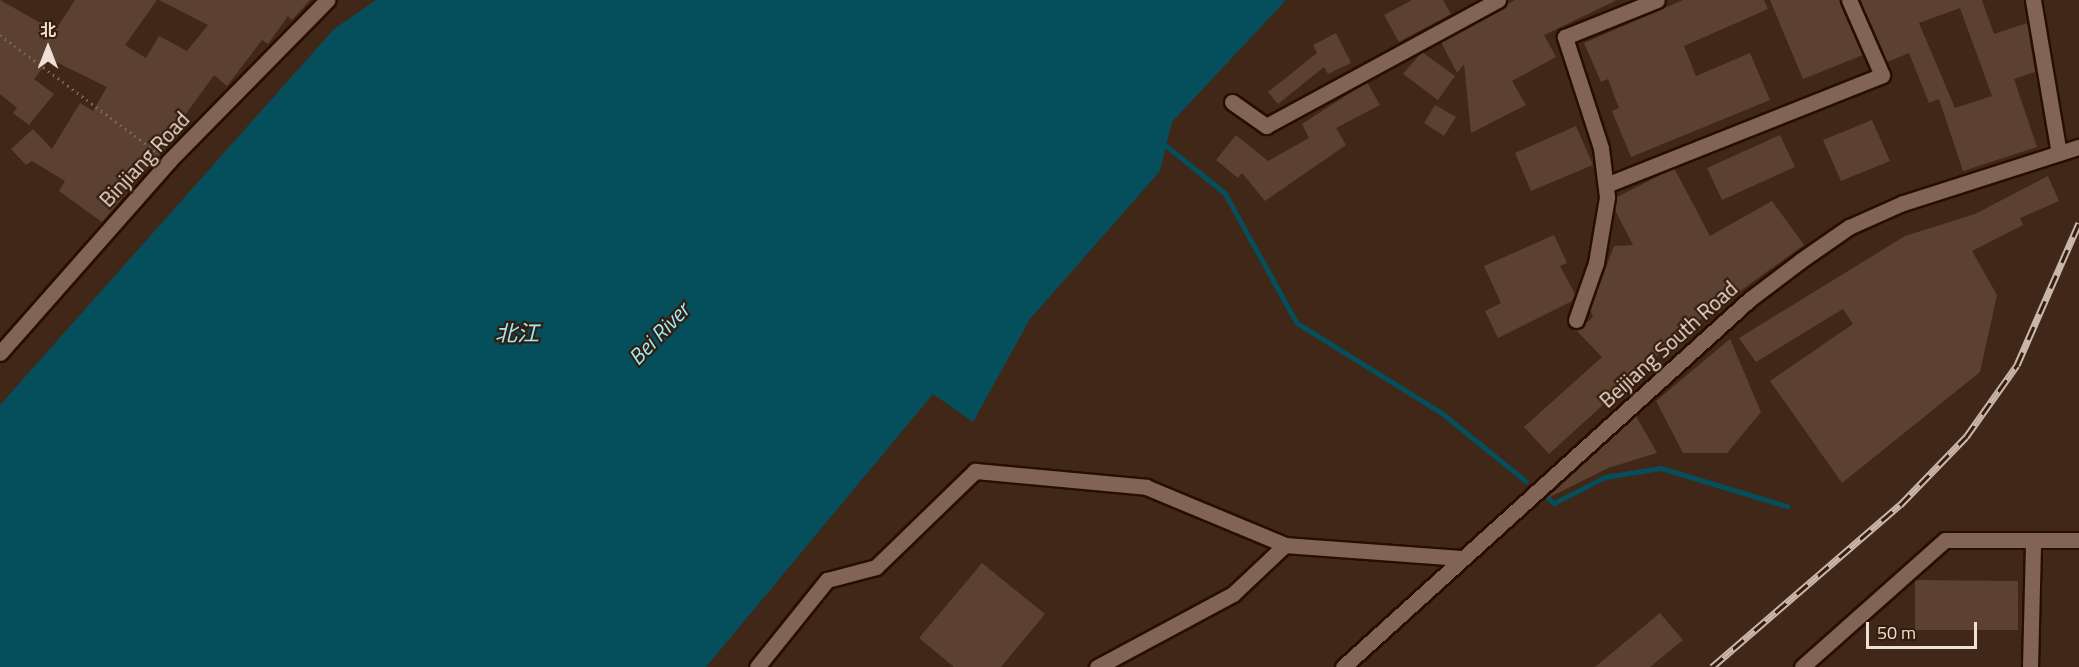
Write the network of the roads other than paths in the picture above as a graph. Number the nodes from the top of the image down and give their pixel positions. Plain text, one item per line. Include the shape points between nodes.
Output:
1 (327, 0) edge
2 (1498, 0) edge
3 (1657, 0) edge
4 (1849, 0) edge
5 (2033, 0) edge
6 (1232, 102) dead end
7 (2079, 147) edge
8 (2059, 153) junction
9 (1606, 185) junction
10 (1576, 320) dead end
11 (0, 353) edge
12 (2033, 540) junction
13 (2079, 540) edge
14 (1285, 544) junction
15 (1461, 558) junction
16 (757, 667) edge
17 (1097, 667) edge
18 (1343, 667) edge
19 (1802, 667) edge
20 (2031, 667) edge

1 - 11 street, Binjiang Road via 169,161
2 - 6 street via 1266,126
3 - 9 street via 1565,37 1601,148
4 - 9 street via 1881,75
5 - 8 street
7 - 8 street, Beijiang South Road
8 - 15 street, Beijiang South Road via 1903,203 1849,227 1750,299
9 - 10 street via 1596,263
12 - 13 street
12 - 19 street via 1945,540
12 - 20 street
14 - 15 street
14 - 16 street via 1146,487 975,471 876,567 827,580
14 - 17 street via 1233,594
15 - 18 street, Beijiang South Road

